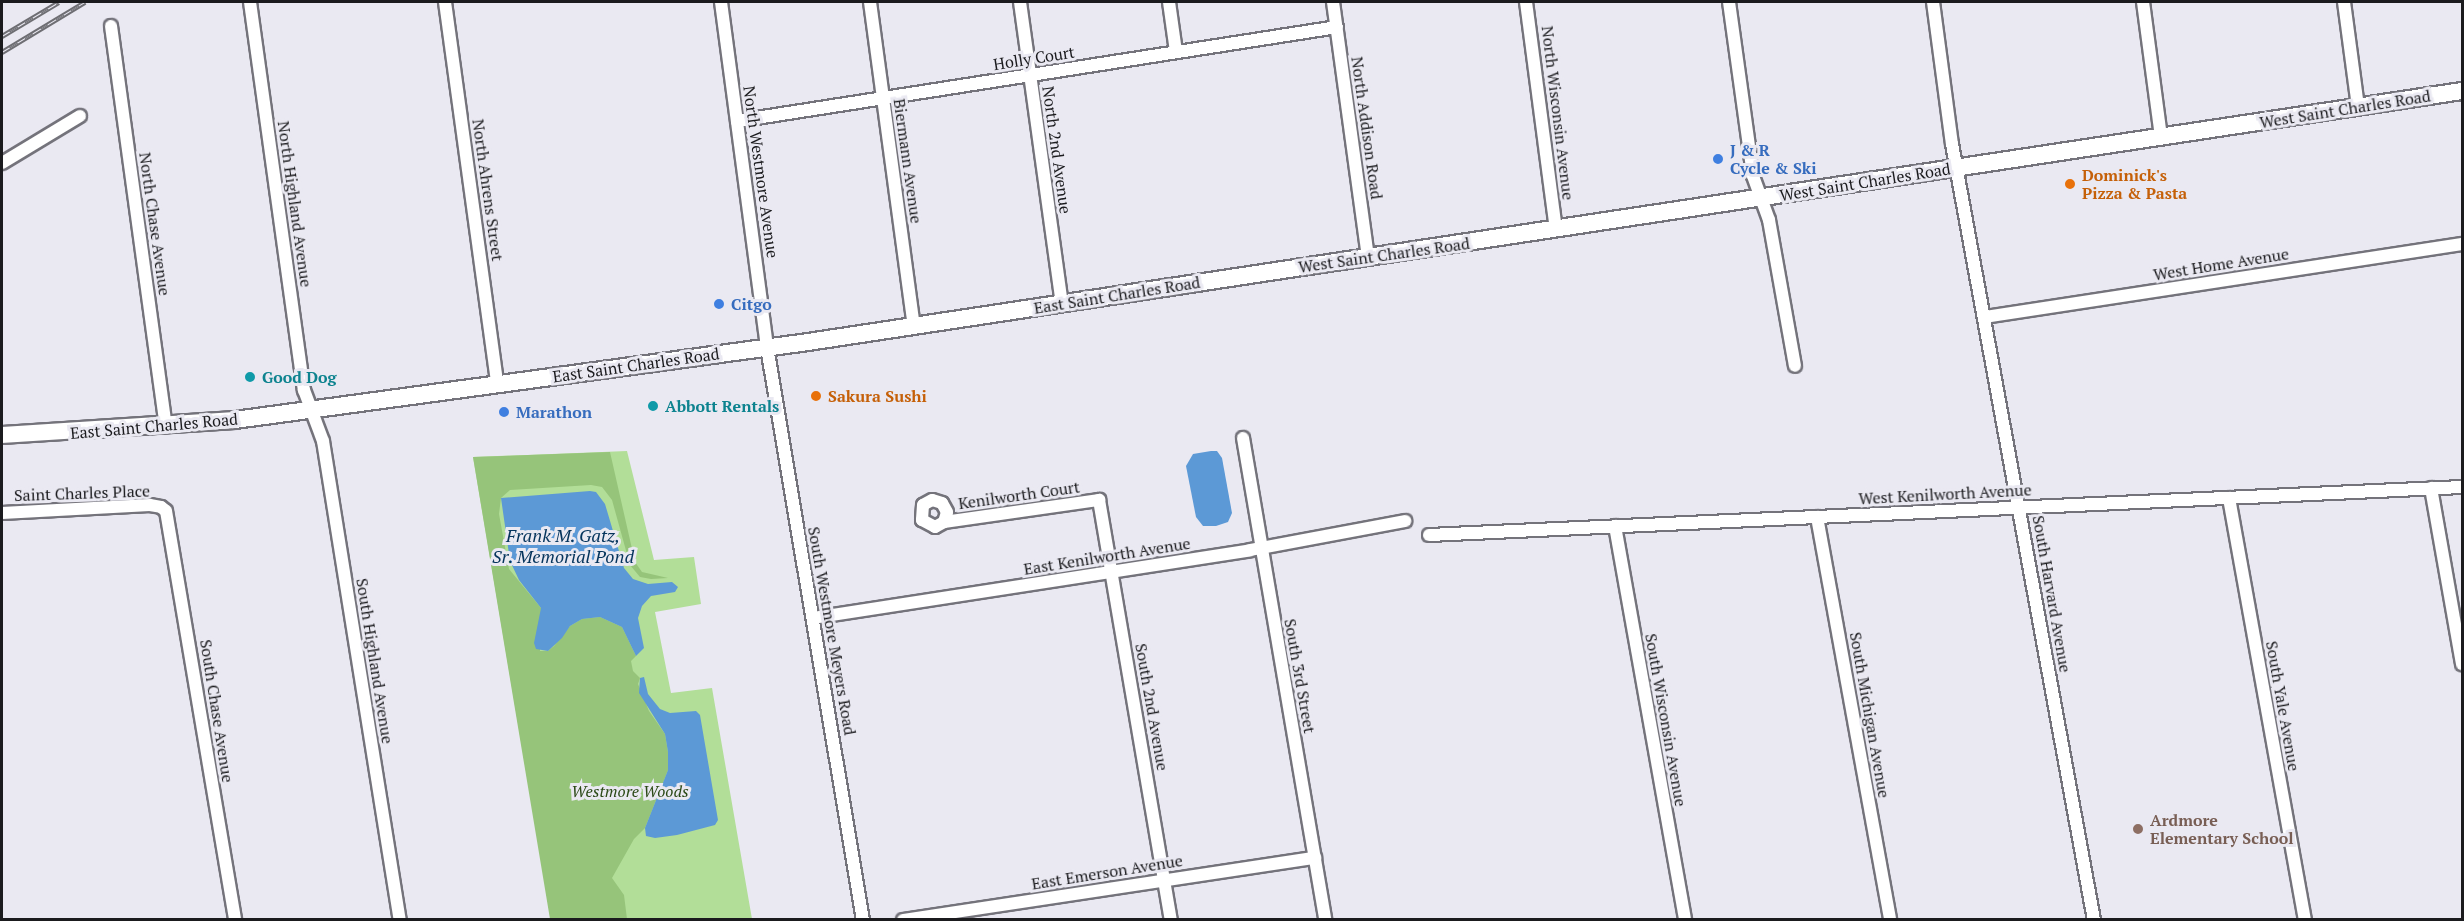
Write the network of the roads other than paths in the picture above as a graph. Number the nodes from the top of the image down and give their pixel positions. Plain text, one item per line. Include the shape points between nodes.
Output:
1 (250, 2) edge
2 (445, 2) edge
3 (721, 2) edge
4 (870, 2) edge
5 (1020, 2) edge
6 (1169, 2) edge
7 (1333, 2) edge
8 (1526, 2) edge
9 (1729, 2) edge
10 (1933, 2) edge
11 (2142, 2) edge
12 (2344, 2) edge
13 (111, 26) dead end
14 (1337, 27) junction
15 (1176, 52) junction
16 (1030, 75) junction
17 (2463, 91) edge
18 (883, 98) junction
19 (2358, 107) junction
20 (80, 116) dead end
21 (737, 121) junction
22 (2161, 137) junction
23 (2, 163) edge
24 (1958, 168) junction
25 (1761, 198) junction
26 (1556, 230) junction
27 (2463, 244) edge
28 (1368, 258) junction
29 (1267, 273) joint
30 (1062, 304) junction
31 (1985, 317) junction
32 (914, 326) junction
33 (767, 347) junction
34 (1795, 366) dead end
35 (497, 384) junction
36 (311, 410) junction
37 (166, 426) junction
38 (2, 435) edge
39 (1243, 438) dead end
40 (2463, 487) edge
41 (2431, 488) junction
42 (2229, 498) junction
43 (1099, 500) joint
44 (164, 508) joint
45 (2020, 508) junction
46 (2, 513) edge
47 (1817, 517) junction
48 (1405, 521) dead end
49 (944, 522) dead end
50 (1615, 526) junction
51 (1429, 535) dead end
52 (1262, 548) junction
53 (1111, 571) junction
54 (813, 618) junction
55 (2463, 664) edge
56 (1315, 858) junction
57 (1164, 880) junction
58 (235, 920) edge
59 (400, 920) edge
60 (863, 920) edge
61 (903, 920) edge
62 (1171, 920) edge
63 (1325, 920) edge
64 (1685, 920) edge
65 (1890, 920) edge
66 (2094, 920) edge
67 (2305, 920) edge

1 - 36 street, North Highland Avenue via 303,390
2 - 35 street, North Ahrens Street
3 - 21 street, North Westmore Avenue
4 - 18 street, Biermann Avenue
5 - 16 street, North 2nd Avenue
6 - 15 street
7 - 14 street, North Addison Road
8 - 26 street, North Wisconsin Avenue
9 - 25 street via 1753,176
10 - 24 street, South Harvard Avenue
11 - 22 street
12 - 19 street
13 - 37 street, North Chase Avenue
14 - 15 street, Holly Court
14 - 28 street, North Addison Road
15 - 16 street, Holly Court
16 - 18 street, Holly Court
16 - 30 street, North 2nd Avenue
17 - 19 main road, West Saint Charles Road
18 - 21 street, Holly Court
18 - 32 street, Biermann Avenue
19 - 22 main road, West Saint Charles Road
20 - 23 street
21 - 33 street, North Westmore Avenue
22 - 24 main road, West Saint Charles Road
24 - 25 main road, West Saint Charles Road
24 - 31 street, South Harvard Avenue
25 - 26 main road, West Saint Charles Road
25 - 34 street
26 - 28 main road, West Saint Charles Road
27 - 31 street, West Home Avenue
28 - 29 main road, West Saint Charles Road
29 - 30 main road, East Saint Charles Road
30 - 32 main road, East Saint Charles Road
31 - 45 street, South Harvard Avenue
32 - 33 main road, East Saint Charles Road
33 - 35 main road, East Saint Charles Road
33 - 54 street, South Westmore Meyers Road
35 - 36 main road, East Saint Charles Road
36 - 37 main road, East Saint Charles Road
36 - 59 street, South Highland Avenue via 322,441
37 - 38 main road, East Saint Charles Road
39 - 52 street, South 3rd Street
40 - 41 street, West Kenilworth Avenue
41 - 42 street, West Kenilworth Avenue
41 - 55 street
42 - 45 street, West Kenilworth Avenue
42 - 67 street, South Yale Avenue
43 - 49 street, Kenilworth Court
43 - 53 street, South 2nd Avenue
44 - 46 street, Saint Charles Place via 150,505
44 - 58 street, South Chase Avenue via 170,523
45 - 47 street, West Kenilworth Avenue
45 - 66 street, South Harvard Avenue
47 - 50 street, West Kenilworth Avenue
47 - 65 street, South Michigan Avenue
48 - 52 street, East Kenilworth Avenue
50 - 51 street, West Kenilworth Avenue
50 - 64 street, South Wisconsin Avenue
52 - 53 street, East Kenilworth Avenue
52 - 56 street, South 3rd Street
53 - 54 street, East Kenilworth Avenue
53 - 57 street, South 2nd Avenue
54 - 60 street, South Westmore Meyers Road
56 - 57 street, East Emerson Avenue
56 - 63 street, South 3rd Street
57 - 61 street, East Emerson Avenue
57 - 62 street, South 2nd Avenue

